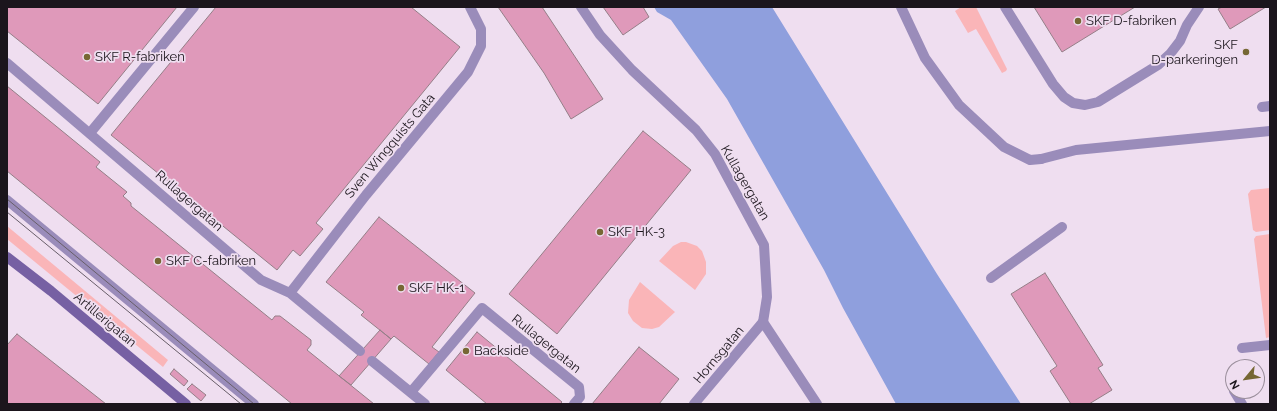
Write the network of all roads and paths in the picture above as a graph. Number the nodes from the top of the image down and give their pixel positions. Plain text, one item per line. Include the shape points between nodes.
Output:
1 (194, 7) edge
2 (470, 7) edge
3 (581, 7) edge
4 (901, 7) edge
5 (1005, 7) edge
6 (1199, 7) edge
7 (7, 63) edge
8 (1270, 131) edge
9 (90, 133) junction
10 (7, 200) edge
11 (1062, 227) dead end
12 (7, 257) edge
13 (991, 278) dead end
14 (290, 293) junction
15 (763, 322) junction
16 (1270, 345) edge
17 (1242, 348) dead end
18 (360, 351) dead end
19 (372, 361) dead end
20 (411, 392) junction
21 (186, 404) edge
22 (254, 404) edge
23 (425, 404) edge
24 (574, 404) edge
25 (694, 404) edge
26 (817, 404) edge

1 - 9 street
2 - 14 street, Sven Wingquists Gata via 481,28 481,46 468,72 366,195
3 - 15 street, Kullagergatan via 604,40 696,130 715,154 764,245 767,297
4 - 8 street via 925,58 959,105 1004,147 1030,160 1076,150
5 - 6 street via 1053,84 1064,97 1074,103 1085,105 1098,102 1158,65 1180,41
7 - 9 street, Rullagergatan
9 - 14 street, Rullagergatan via 261,280
10 - 22 street
11 - 13 street
12 - 21 main road, Artillerigatan
14 - 18 street, Rullagergatan
15 - 25 street, Hornsgatan
15 - 26 street
16 - 17 street
19 - 20 street
20 - 23 street
20 - 24 street, Rullagergatan via 482,308 579,387 580,397

